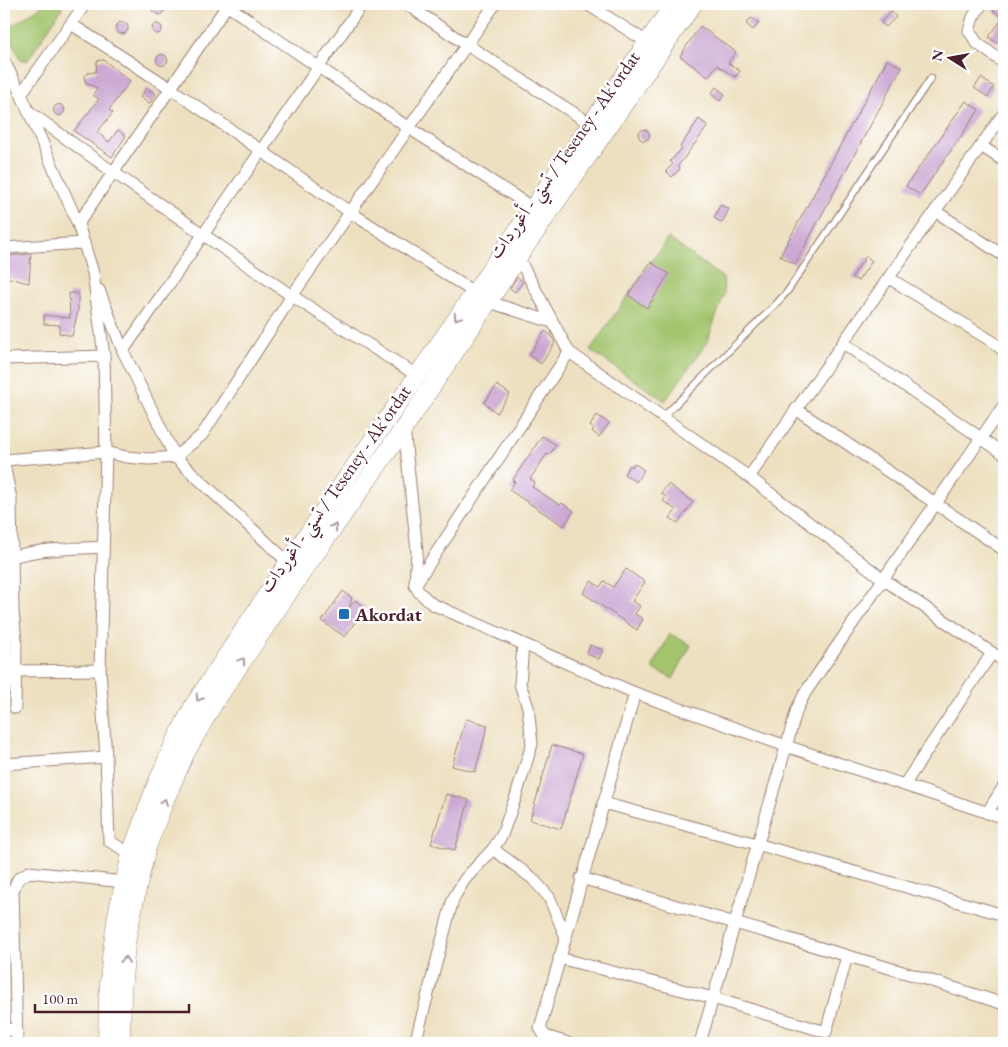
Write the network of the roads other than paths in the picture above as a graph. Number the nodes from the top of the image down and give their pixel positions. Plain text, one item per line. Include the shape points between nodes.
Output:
1 (85, 4) edge
2 (227, 4) edge
3 (362, 4) edge
4 (406, 4) edge
5 (495, 4) edge
6 (587, 4) edge
7 (674, 4) edge
8 (693, 4) edge
9 (982, 4) edge
10 (71, 24) junction
11 (647, 42) junction
12 (467, 45) junction
13 (4, 61) edge
14 (1004, 63) edge
15 (318, 67) junction
16 (931, 78) dead end
17 (170, 88) junction
18 (20, 94) junction
19 (27, 110) junction
20 (1004, 113) edge
21 (591, 124) junction
22 (408, 128) junction
23 (981, 146) junction
24 (260, 151) junction
25 (1004, 161) edge
26 (113, 172) junction
27 (533, 208) junction
28 (935, 211) junction
29 (350, 212) junction
30 (78, 224) junction
31 (203, 234) junction
32 (84, 243) junction
33 (4, 248) edge
34 (1004, 256) edge
35 (518, 257) junction
36 (93, 273) junction
37 (889, 278) junction
38 (474, 292) junction
39 (292, 296) junction
40 (489, 302) junction
41 (552, 322) junction
42 (843, 343) junction
43 (123, 351) junction
44 (1004, 351) edge
45 (569, 352) junction
46 (104, 356) junction
47 (4, 359) edge
48 (418, 376) junction
49 (1004, 405) edge
50 (796, 409) junction
51 (662, 418) junction
52 (404, 428) junction
53 (981, 438) junction
54 (106, 452) junction
55 (1004, 454) edge
56 (175, 458) junction
57 (4, 460) edge
58 (4, 464) edge
59 (749, 476) junction
60 (936, 503) junction
61 (102, 548) junction
62 (1004, 550) edge
63 (8, 558) edge
64 (294, 568) junction
65 (883, 579) junction
66 (416, 585) junction
67 (523, 644) junction
68 (992, 653) junction
69 (1004, 661) edge
70 (100, 670) junction
71 (16, 671) junction
72 (635, 693) junction
73 (14, 708) dead end
74 (786, 746) junction
75 (106, 757) junction
76 (4, 764) edge
77 (904, 785) junction
78 (1004, 786) edge
79 (603, 803) junction
80 (987, 813) junction
81 (1004, 818) edge
82 (757, 844) junction
83 (492, 849) junction
84 (131, 854) junction
85 (581, 878) junction
86 (124, 882) junction
87 (8, 906) edge
88 (1004, 915) edge
89 (734, 924) junction
90 (565, 935) junction
91 (847, 956) junction
92 (558, 958) junction
93 (713, 998) junction
94 (1004, 1004) edge
95 (4, 1027) edge
96 (17, 1038) edge
97 (107, 1043) edge
98 (121, 1043) edge
99 (414, 1043) edge
100 (568, 1043) edge
101 (700, 1043) edge

1 - 10 street
2 - 15 street
2 - 17 street
3 - 15 street
4 - 12 street
5 - 12 street
6 - 11 street
7 - 11 main road
8 - 35 main road, تسني - أغوردات / Teseney - Ak'ordat
9 - 14 street via 969,31 976,43
10 - 17 street
10 - 18 street
11 - 21 main road
12 - 21 street
12 - 22 street
13 - 18 street
15 - 22 street
15 - 24 street
16 - 51 lane via 787,292
17 - 24 street
17 - 26 street
18 - 19 street
19 - 26 street
19 - 30 street
20 - 23 street
21 - 27 main road
22 - 27 street
22 - 29 street
23 - 25 street
23 - 28 street
24 - 29 street
24 - 31 street
26 - 30 street
26 - 31 street
27 - 38 main road
28 - 34 street
28 - 37 street
29 - 38 street
29 - 39 street
30 - 32 street
31 - 39 street
31 - 43 street
32 - 33 street
32 - 36 street
35 - 40 main road, تسني - أغوردات / Teseney - Ak'ordat
35 - 41 street
36 - 43 street
36 - 46 street
37 - 42 street
37 - 44 street
38 - 40 street
38 -> 48 main road
39 - 48 street
39 - 56 street via 202,435
40 - 41 street
40 - 52 main road, تسني - أغوردات / Teseney - Ak'ordat
41 - 45 street
42 - 50 street
42 - 53 street
43 - 56 street
45 - 51 street
45 - 66 street
46 - 47 street
46 - 54 street
48 - 64 main road
49 - 53 street
50 - 59 street
50 - 60 street
51 - 59 street
64 -> 52 main road, تسني - أغوردات / Teseney - Ak'ordat
52 - 66 street via 417,551
53 - 55 street
53 - 60 street
54 - 56 street via 149,459
54 - 57 street
54 - 61 street
56 - 64 street
58 - 63 street via 11,499
59 - 65 street
60 - 62 street
60 - 65 street
61 - 63 street via 50,550
61 - 70 street
63 - 71 street
64 -> 84 main road via 194,706 155,788
98 -> 64 main road, تسني - أغوردات / Teseney - Ak'ordat via 126,943 147,848 185,754
65 - 68 street
65 - 74 street via 805,693
66 - 67 street via 432,604
67 - 72 street
67 - 83 street via 520,684 528,707 532,744 502,835
68 - 69 street
68 - 77 street
70 - 71 street
70 - 75 street
71 - 73 street
72 - 74 street
72 - 79 street
74 - 77 street
74 - 82 street
75 - 76 street
75 - 84 street via 109,841
77 - 80 street
78 - 80 street
79 - 82 street
79 - 85 street
80 - 81 street
82 - 88 street
82 - 89 street
83 - 90 street via 532,878 549,897
83 - 99 street via 465,879 453,899
84 - 86 main road
85 - 89 street
85 - 90 street
86 - 87 street via 29,872 18,879
86 - 97 main road via 111,958
87 - 96 street
89 - 91 street
89 - 93 street
90 - 92 street
91 - 93 street via 826,1032
91 - 94 street
92 - 93 street
92 - 100 street via 540,1028 545,1036
93 - 101 street
95 - 96 street

